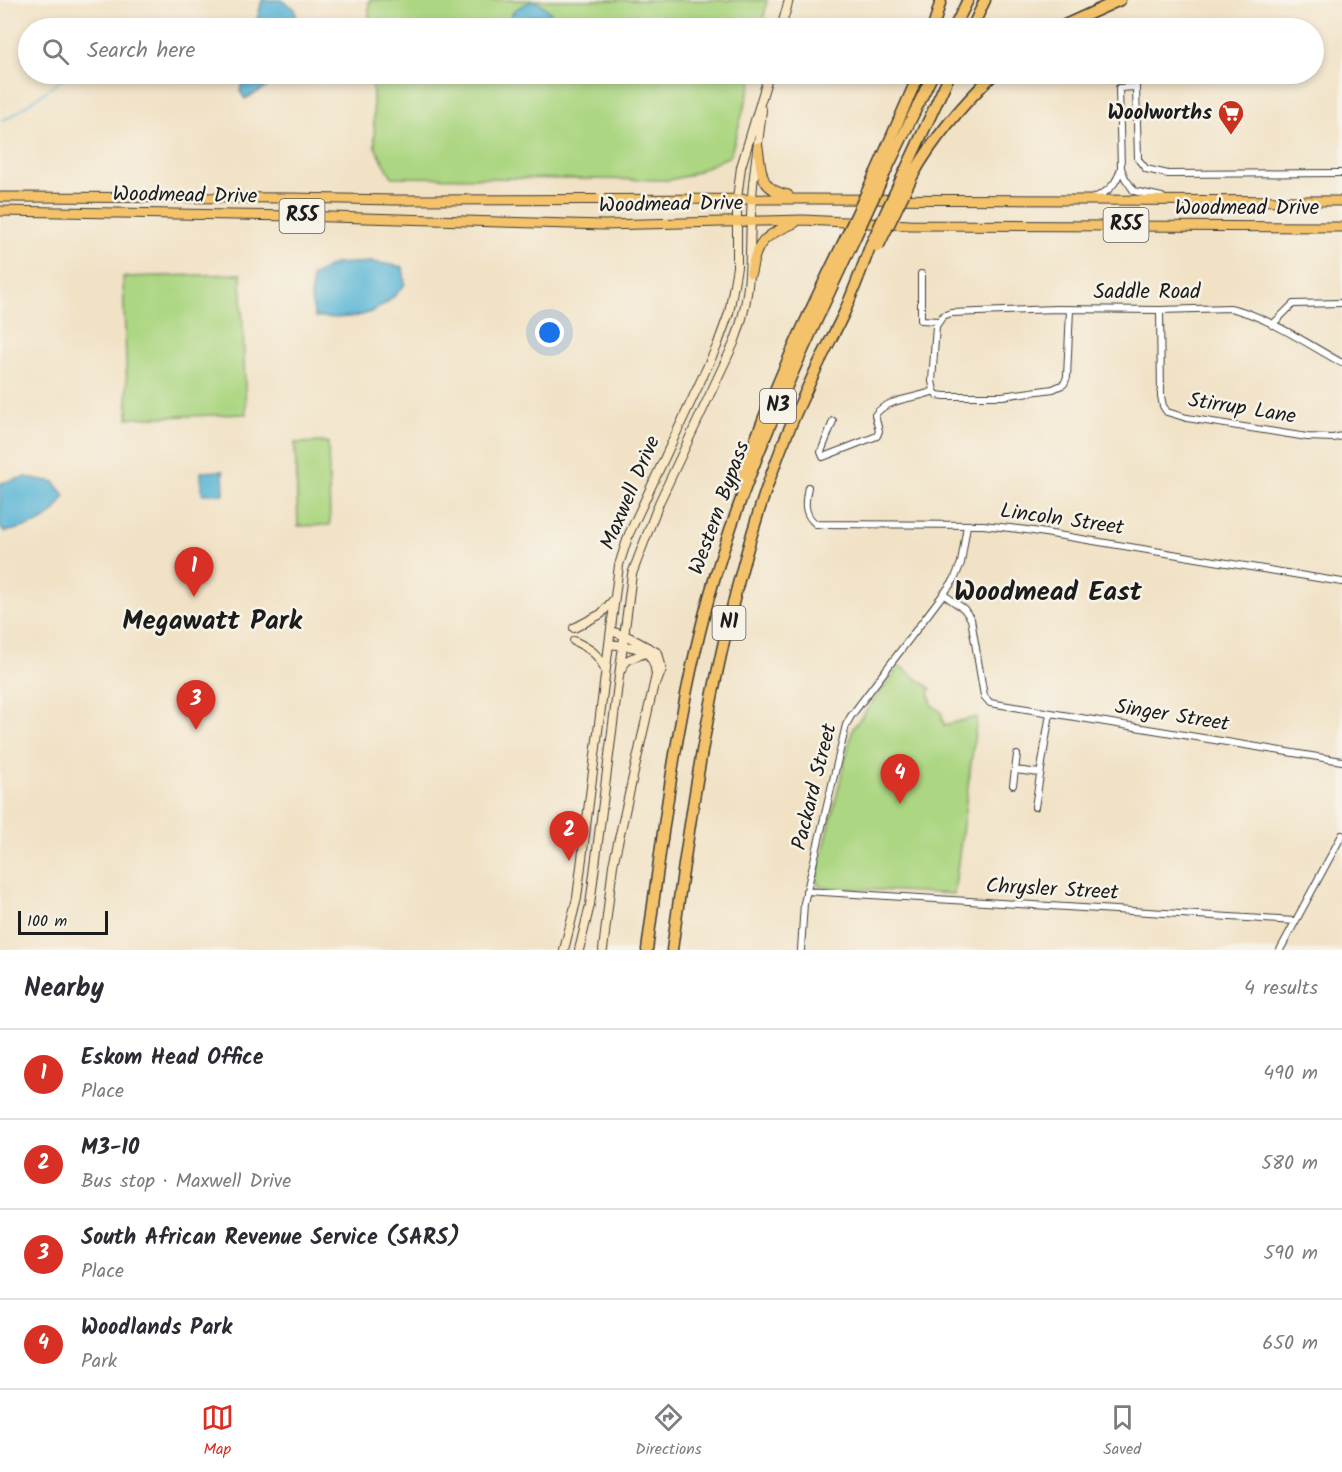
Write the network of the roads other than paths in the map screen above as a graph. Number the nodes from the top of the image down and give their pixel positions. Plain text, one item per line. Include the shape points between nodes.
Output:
1 (789, 0) edge
2 (941, 0) edge
3 (968, 0) edge
4 (985, 0) edge
5 (1120, 0) edge
6 (1127, 0) edge
7 (784, 18) edge
8 (936, 18) edge
9 (959, 18) edge
10 (977, 18) edge
11 (1080, 18) edge
12 (1081, 18) edge
13 (766, 84) edge
14 (915, 84) edge
15 (928, 84) edge
16 (946, 84) edge
17 (984, 84) edge
18 (763, 98) junction
19 (758, 147) junction
20 (1121, 168) junction
21 (881, 173) junction
22 (1342, 173) edge
23 (909, 174) junction
24 (1342, 195) edge
25 (0, 197) edge
26 (805, 198) junction
27 (737, 199) junction
28 (752, 199) junction
29 (1084, 200) junction
30 (1187, 200) junction
31 (1290, 201) junction
32 (1342, 201) edge
33 (0, 211) edge
34 (803, 220) junction
35 (737, 222) junction
36 (752, 222) junction
37 (1342, 226) edge
38 (751, 273) junction
39 (921, 274) dead end
40 (1342, 303) edge
41 (1070, 309) junction
42 (1160, 310) junction
43 (940, 319) junction
44 (1272, 325) junction
45 (1342, 363) edge
46 (934, 391) junction
47 (832, 421) dead end
48 (1342, 436) edge
49 (808, 487) dead end
50 (967, 525) junction
51 (725, 545) joint
52 (1342, 582) edge
53 (943, 594) junction
54 (615, 598) junction
55 (574, 628) dead end
56 (611, 631) junction
57 (624, 634) junction
58 (574, 642) dead end
59 (609, 644) junction
60 (622, 646) junction
61 (646, 652) junction
62 (606, 673) junction
63 (618, 676) junction
64 (654, 687) junction
65 (1050, 712) junction
66 (1017, 755) dead end
67 (1342, 761) edge
68 (1015, 770) junction
69 (1040, 773) junction
70 (1013, 785) dead end
71 (1035, 807) dead end
72 (585, 830) junction
73 (599, 833) junction
74 (1342, 835) edge
75 (806, 891) junction
76 (1295, 921) junction
77 (564, 950) edge
78 (579, 950) edge
79 (603, 950) edge
80 (647, 950) edge
81 (672, 950) edge
82 (801, 950) edge
83 (1280, 950) edge

1 - 7 main road
2 - 8 highway
3 - 9 highway
4 - 10 highway
5 - 11 highway
6 - 12 highway
13 - 18 main road, Maxwell Drive
14 - 21 highway
15 - 21 highway, Western Bypass / N3
16 - 23 highway, Western Bypass
17 - 23 highway via 951,119
18 - 19 main road, Maxwell Drive
18 - 27 main road, Maxwell Drive via 741,167
19 - 26 main road via 767,186 778,193
19 - 28 main road, Maxwell Drive
20 - 22 street via 1119,88 1136,87 1138,159 1146,169 1168,174
20 - 29 street via 1106,192
20 - 30 street via 1134,191
21 - 51 highway, Western Bypass / N3, bridge via 792,372
23 - 81 highway, Western Bypass / N1, bridge via 811,379 759,509 716,678 688,829
24 - 31 main road
25 - 27 main road, Woodmead Drive / R55
26 - 28 main road, Woodmead Drive / R55
26 - 29 main road, Woodmead Drive / R55
27 - 28 main road, Woodmead Drive / R55
27 - 35 main road, Maxwell Drive
28 - 36 main road, Maxwell Drive
29 - 30 main road, Woodmead Drive / R55
30 - 31 main road, Woodmead Drive / R55
31 - 32 main road, Woodmead Drive / R55
33 - 35 main road, Woodmead Drive / R55 via 540,224
34 - 36 main road, Woodmead Drive / R55
34 - 37 main road, Woodmead Drive / R55 via 910,225
34 - 38 main road via 764,239 755,253
35 - 36 main road, Woodmead Drive / R55
35 - 54 main road, Maxwell Drive via 737,267 729,313 629,534 619,565
36 - 38 main road, Maxwell Drive
38 - 57 main road, Maxwell Drive via 734,343 638,555
39 - 43 street via 921,320
40 - 44 street via 1293,304
41 - 42 street, Saddle Road
41 - 43 street, Saddle Road via 951,313
41 - 46 street via 1067,377 1061,386 1002,396 945,396
42 - 44 street, Saddle Road via 1230,308
42 - 48 street, Stirrup Lane via 1161,396 1167,412 1307,437
43 - 46 street
44 - 45 street, Saddle Road
46 - 47 street via 918,398 904,398 879,411 875,416 877,436 824,458 821,452
49 - 50 street, Lincoln Street via 805,508 816,524
50 - 52 street, Lincoln Street via 1037,532
50 - 53 street, Packard Street via 958,574
51 - 80 highway, Western Bypass / N1 via 678,726
53 - 65 street, Singer Street via 971,619 988,702
53 - 75 street, Packard Street via 846,726
54 - 55 main road via 601,614
54 - 56 main road, Maxwell Drive
56 - 57 main road
56 - 59 main road, Maxwell Drive
57 - 60 main road, Maxwell Drive
57 - 64 main road via 660,657 662,672
58 - 62 main road via 593,652
59 - 60 main road
59 - 62 main road, Maxwell Drive
60 - 61 main road
60 - 63 main road, Maxwell Drive
61 - 63 main road via 628,659
61 - 64 main road via 655,667
62 - 72 main road, Maxwell Drive
63 - 73 main road, Maxwell Drive
64 - 79 main road via 613,864
65 - 67 street, Singer Street
65 - 69 street
66 - 68 street
68 - 69 street
68 - 70 street
69 - 71 street
72 - 73 main road
72 - 77 main road, Maxwell Drive via 577,898
73 - 78 main road, Maxwell Drive via 589,914
74 - 76 street
75 - 76 street, Chrysler Street
75 - 82 street, Packard Street
76 - 83 street

